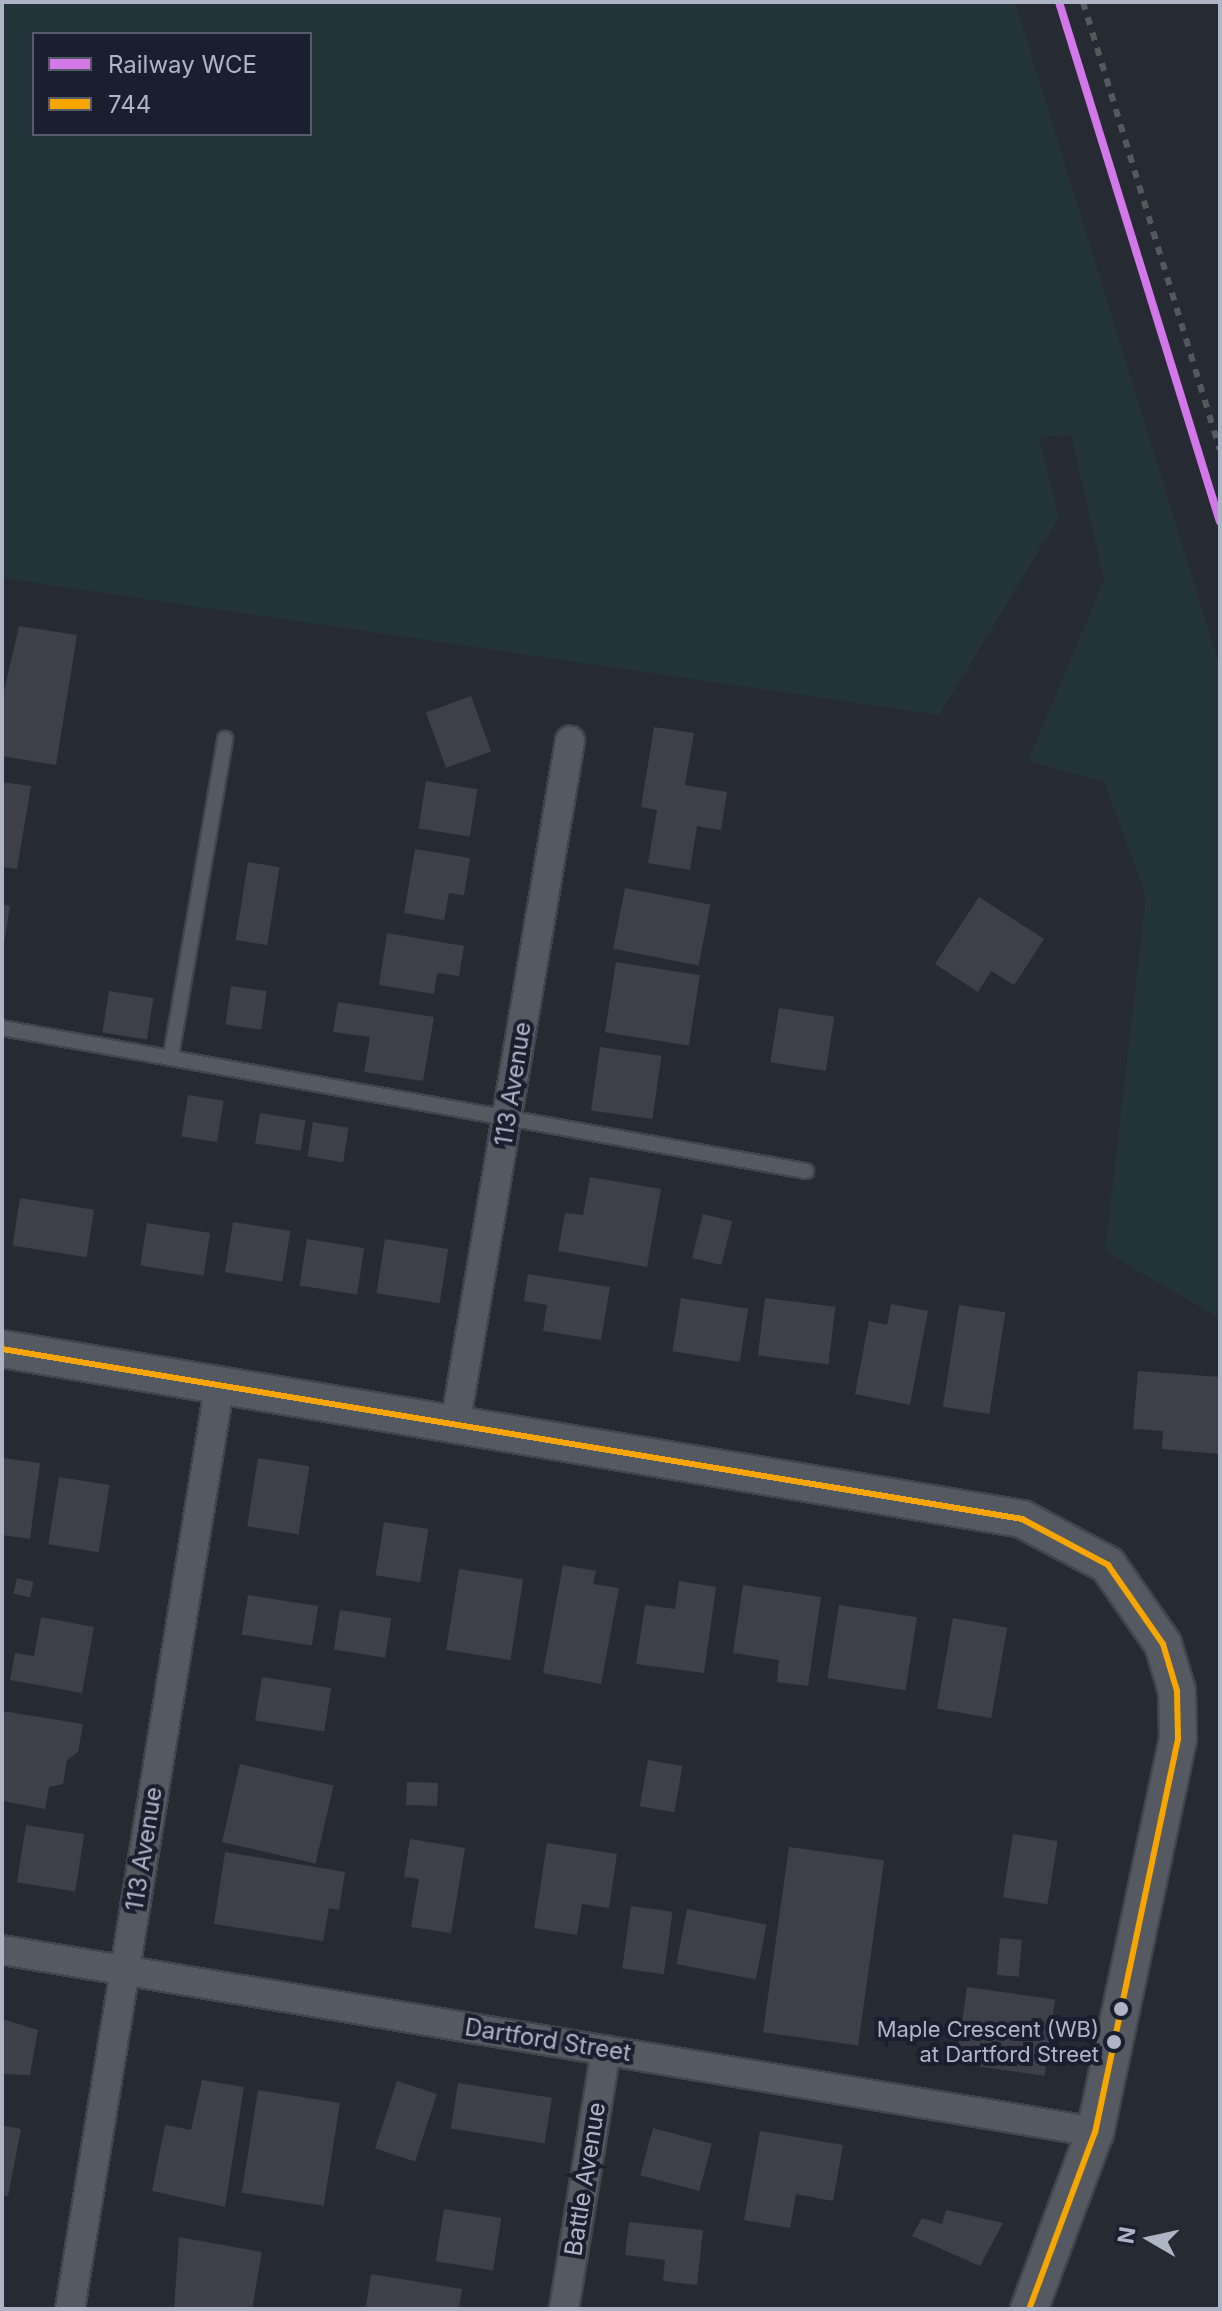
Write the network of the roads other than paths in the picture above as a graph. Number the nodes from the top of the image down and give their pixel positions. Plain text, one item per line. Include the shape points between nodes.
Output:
1 (225, 739) dead end
2 (570, 741) dead end
3 (2, 1028) edge
4 (171, 1056) junction
5 (507, 1122) junction
6 (806, 1171) dead end
7 (2, 1349) edge
8 (219, 1389) junction
9 (455, 1426) junction
10 (2, 1950) edge
11 (124, 1971) junction
12 (606, 2050) junction
13 (1095, 2132) junction
14 (70, 2309) edge
15 (564, 2309) edge
16 (1029, 2309) edge

1 - 4 lane
2 - 5 street, 113 Avenue
3 - 4 lane
4 - 5 lane
5 - 6 lane
5 - 9 street, 113 Avenue
7 - 8 street
8 - 9 street
8 - 11 street, 113 Avenue
9 - 13 street via 1022,1519 1108,1565 1149,1615 1177,1691 1178,1739
10 - 11 street, Dartford Street
11 - 12 street, Dartford Street
11 - 14 street, 113 Avenue
12 - 13 street, Dartford Street
12 - 15 street, Battle Avenue
13 - 16 street

